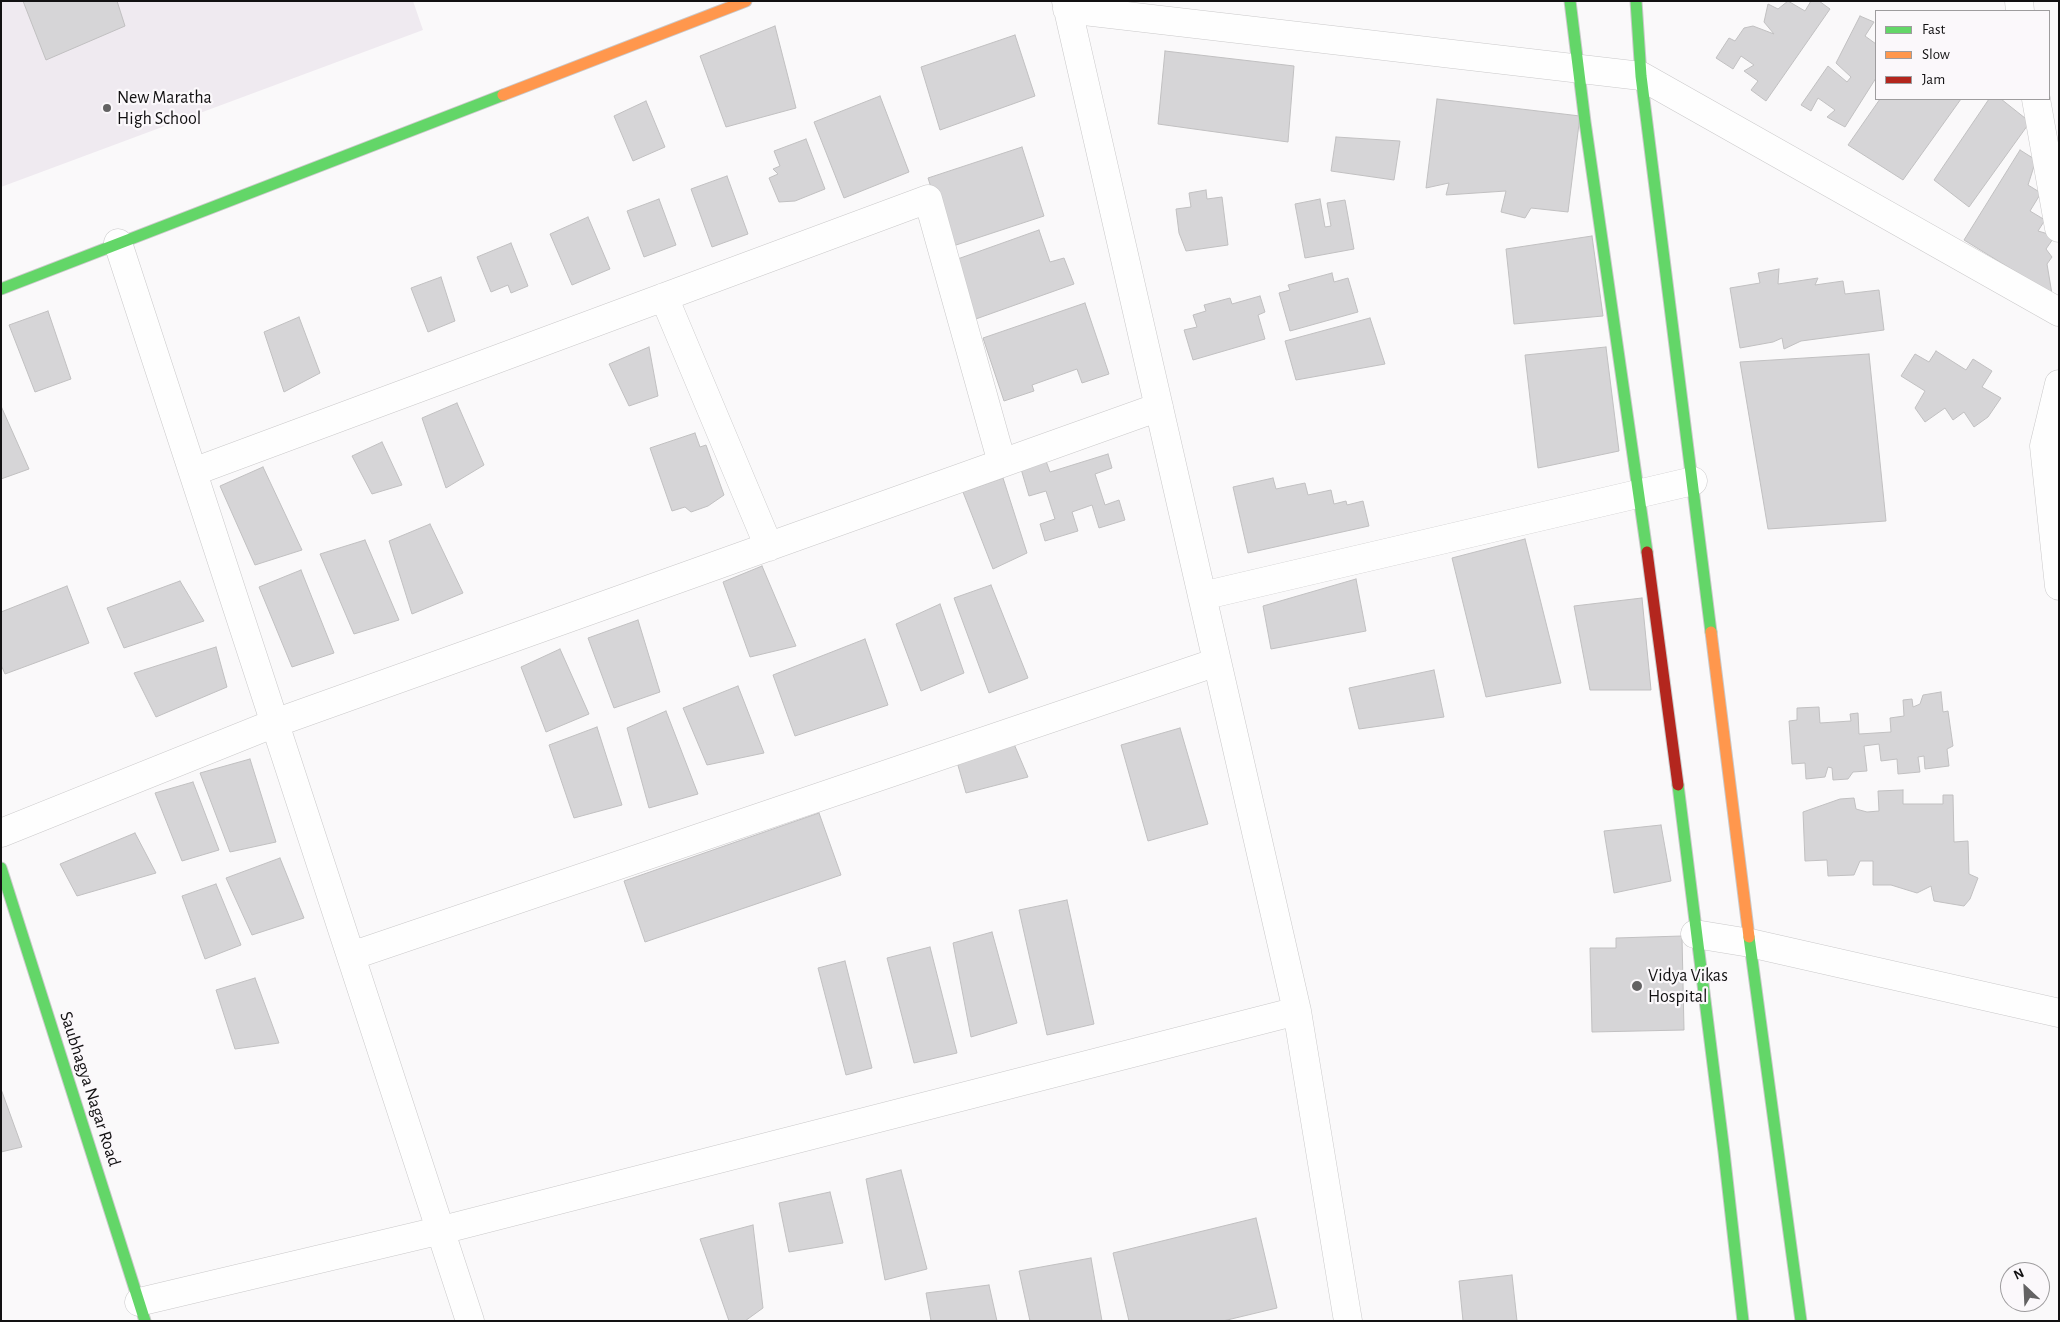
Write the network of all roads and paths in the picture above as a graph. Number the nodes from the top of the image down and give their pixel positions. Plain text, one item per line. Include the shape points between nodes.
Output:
1 (746, 1) edge
2 (1570, 1) edge
3 (1636, 1) edge
4 (1066, 5) edge
5 (1578, 69) junction
6 (1641, 76) junction
7 (2036, 100) edge
8 (2059, 228) edge
9 (118, 243) junction
10 (1, 289) edge
11 (664, 297) junction
12 (2059, 312) edge
13 (2059, 384) edge
14 (1159, 407) junction
15 (1002, 463) junction
16 (193, 472) junction
17 (1693, 481) junction
18 (1639, 494) junction
19 (768, 547) junction
20 (2059, 586) edge
21 (1202, 596) junction
22 (1217, 662) junction
23 (275, 723) junction
24 (1, 833) edge
25 (1, 868) edge
26 (1695, 934) junction
27 (1750, 943) junction
28 (351, 956) junction
29 (1297, 1011) junction
30 (2059, 1013) edge
31 (442, 1230) junction
32 (142, 1311) edge
33 (470, 1321) edge
34 (1348, 1321) edge
35 (1743, 1321) edge
36 (1801, 1321) edge

1 - 9 street
2 - 5 street
3 - 6 street
4 - 5 street
4 - 14 street
5 - 6 street
5 - 18 street
6 - 12 street
6 - 17 street
7 - 8 street
9 - 10 street
9 - 16 street
11 - 15 street via 928,199
11 - 16 street
11 - 19 street
13 - 20 street via 2044,446
14 - 15 street
14 - 21 street
15 - 19 street
16 - 23 street
17 - 18 street
17 - 27 street
18 - 21 street
18 - 26 street
19 - 23 street
21 - 22 street
22 - 28 street
22 - 29 street
23 - 24 street
23 - 28 street
25 - 32 street, Saubhagya Nagar Road
26 - 27 street
26 - 35 street
27 - 30 street
27 - 36 street
28 - 31 street
29 - 31 street
29 - 34 street
31 - 32 street
31 - 33 street

